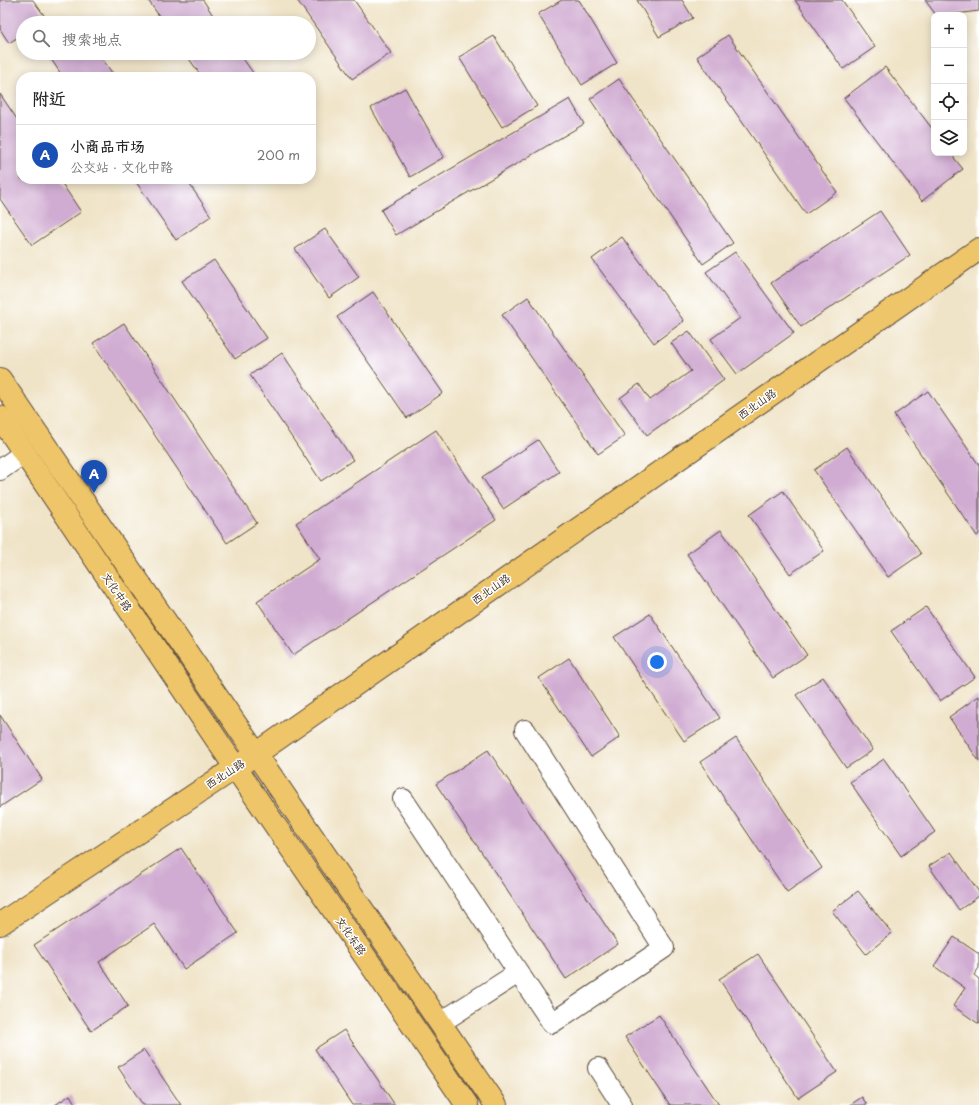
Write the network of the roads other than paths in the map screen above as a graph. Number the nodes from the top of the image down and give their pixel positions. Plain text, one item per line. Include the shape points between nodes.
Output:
1 (979, 249) edge
2 (0, 378) edge
3 (0, 417) edge
4 (24, 453) junction
5 (0, 470) edge
6 (525, 730) dead end
7 (256, 754) junction
8 (235, 767) junction
9 (403, 799) dead end
10 (0, 924) edge
11 (518, 973) junction
12 (440, 1023) junction
13 (598, 1068) dead end
14 (467, 1105) edge
15 (496, 1105) edge
16 (622, 1105) edge

1 - 7 main road, 西北山路
2 - 7 main road
3 - 4 main road, 文化中路
4 - 5 lane
4 - 8 main road, 文化中路
6 - 11 lane via 664,948 552,1023
7 - 8 main road, 西北山路
7 - 12 main road
8 - 10 main road, 西北山路
8 - 14 main road, 文化东路
9 - 11 lane
11 - 12 lane
12 - 15 main road
13 - 16 lane

